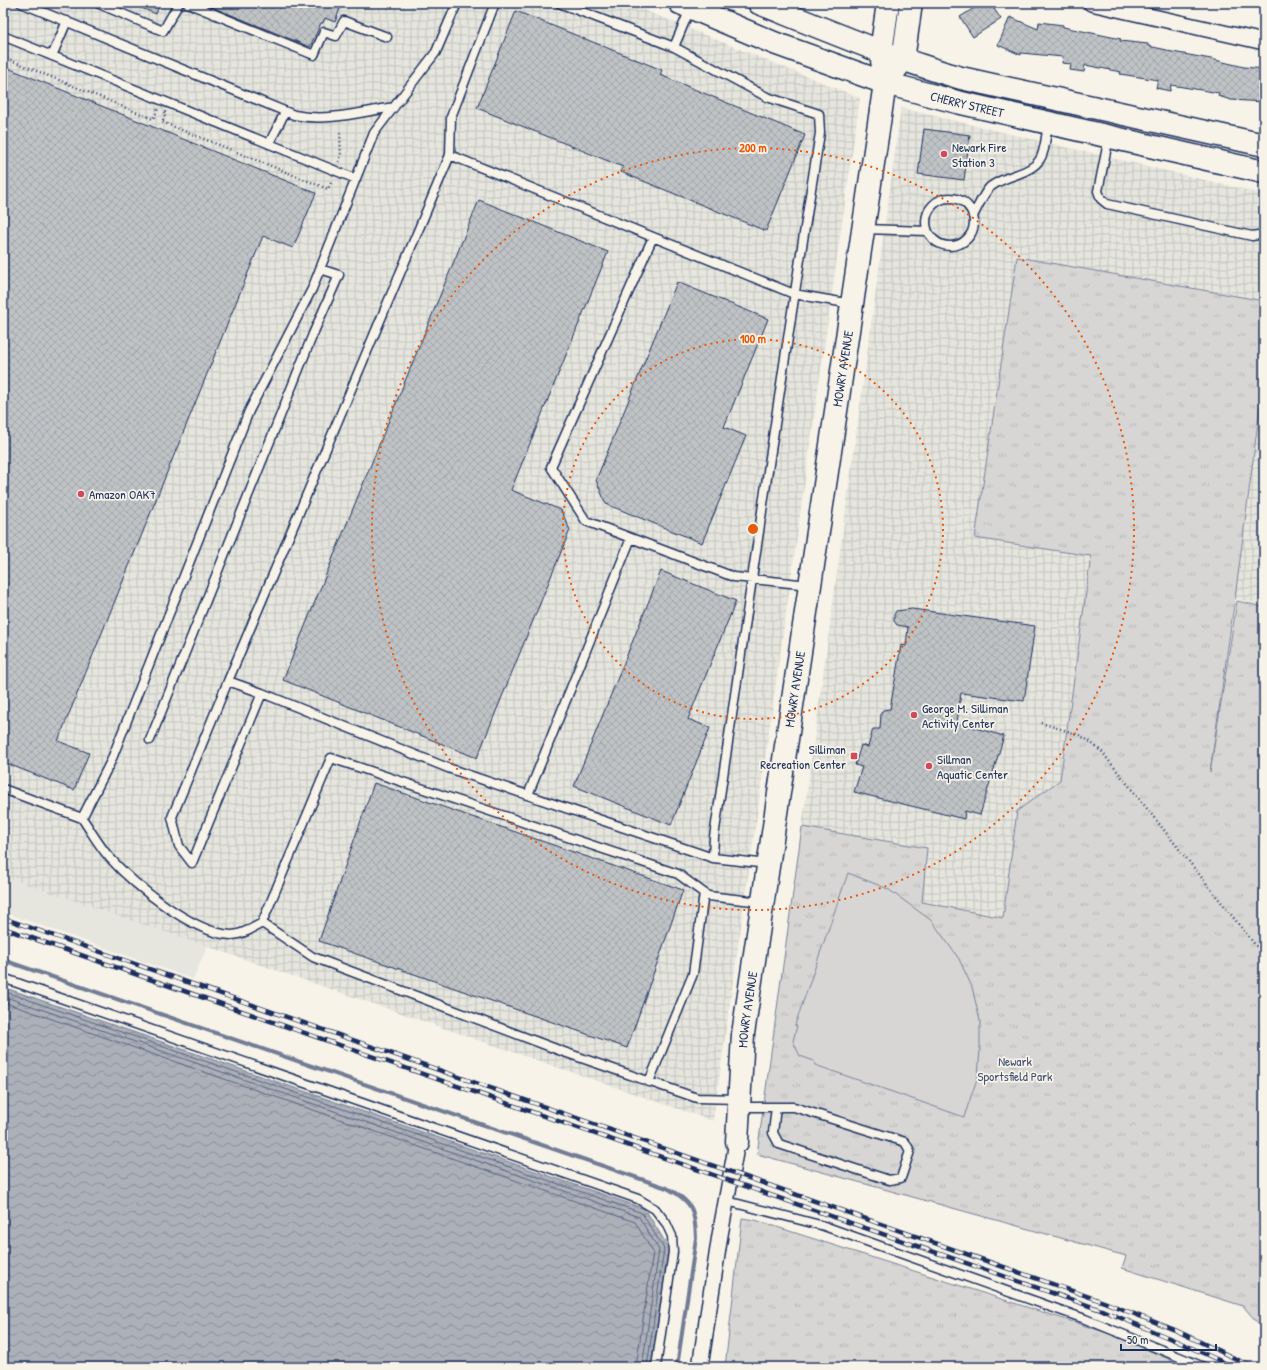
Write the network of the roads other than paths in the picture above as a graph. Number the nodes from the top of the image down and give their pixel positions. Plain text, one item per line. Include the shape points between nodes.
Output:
1 (21, 3) edge
2 (97, 3) edge
3 (179, 3) edge
4 (187, 3) edge
5 (457, 3) edge
6 (495, 3) edge
7 (559, 3) edge
8 (759, 3) edge
9 (888, 3) edge
10 (911, 3) edge
11 (1091, 3) edge
12 (685, 5) edge
13 (67, 22) junction
14 (3, 36) edge
15 (387, 37) dead end
16 (1264, 42) edge
17 (674, 47) junction
18 (881, 52) junction
19 (52, 56) junction
20 (903, 60) junction
21 (884, 83) junction
22 (394, 107) junction
23 (285, 112) junction
24 (1048, 122) junction
25 (1109, 136) junction
26 (269, 144) junction
27 (1264, 145) edge
28 (450, 155) junction
29 (1264, 172) edge
30 (356, 179) junction
31 (973, 216) junction
32 (863, 229) junction
33 (927, 231) junction
34 (1264, 234) edge
35 (653, 237) junction
36 (320, 269) junction
37 (794, 294) junction
38 (852, 304) junction
39 (631, 538) junction
40 (753, 579) junction
41 (810, 585) junction
42 (228, 681) junction
43 (262, 693) junction
44 (150, 740) dead end
45 (3, 789) edge
46 (528, 795) junction
47 (82, 818) junction
48 (714, 858) junction
49 (768, 864) junction
50 (704, 892) junction
51 (762, 902) junction
52 (262, 923) junction
53 (3, 978) edge
54 (649, 1082) junction
55 (740, 1103) junction
56 (776, 1107) junction
57 (737, 1142) joint
58 (727, 1201) junction
59 (656, 1367) edge
60 (700, 1367) edge
61 (1204, 1367) edge

1 - 13 lane
2 - 3 lane via 163,31
4 - 15 lane via 314,55 324,32 336,36 344,21
5 - 22 lane via 436,52
6 - 28 lane via 451,117
7 - 17 lane
8 - 18 main road, CHERRY STREET
9 - 18 main road, MOWRY AVENUE
10 - 20 main road
11 - 16 street
12 - 17 lane
12 - 21 main road, CHERRY STREET
13 - 19 lane
13 - 23 lane
14 - 19 lane
17 - 37 lane via 767,97 819,114 820,133
18 - 20 main road, CHERRY STREET
18 - 21 main road, MOWRY AVENUE
19 - 26 lane
20 - 21 main road
20 - 27 main road, CHERRY STREET via 961,78
21 - 24 main road, CHERRY STREET
21 - 32 main road, MOWRY AVENUE
22 - 23 lane via 332,118 308,118
22 - 30 lane via 374,134
23 - 26 lane
24 - 25 main road, CHERRY STREET
24 - 31 lane via 1042,154 1037,164 1029,171 998,181 988,188
25 - 29 main road, CHERRY STREET
25 - 34 lane via 1098,191 1101,199 1107,204 1252,236
26 - 30 lane
28 - 35 lane
28 - 42 lane
30 - 36 lane
31 - 33 lane via 974,224 971,231 961,243 945,245 932,238
31 - 33 lane via 965,203 958,199 942,199 935,202 926,216
32 - 33 lane
32 - 38 main road, MOWRY AVENUE
35 - 37 lane
35 - 39 lane via 551,467 586,521
36 - 44 lane via 339,275
36 - 47 lane via 249,411 111,761
37 - 38 lane
37 - 40 lane
38 - 41 main road, MOWRY AVENUE
39 - 40 lane via 734,577
39 - 46 lane
40 - 41 lane
40 - 48 lane via 714,837
41 - 49 main road, MOWRY AVENUE
42 - 43 lane
42 - 43 lane via 172,816 180,846 192,863
43 - 46 lane via 448,768
45 - 47 lane
46 - 48 lane
47 - 52 lane via 110,857 153,897 176,913 210,930 232,935 248,931
48 - 49 lane
49 - 51 main road, MOWRY AVENUE
50 - 51 lane via 708,896
50 - 52 lane via 678,874 331,758
50 - 54 lane via 693,974
51 - 55 main road, MOWRY AVENUE via 743,1034
52 - 54 lane via 313,957
53 - 59 lane via 638,1199 655,1209 672,1236 673,1252
54 - 55 lane via 697,1098
55 - 56 lane
55 - 57 main road, MOWRY AVENUE
56 - 56 lane via 794,1107 905,1142 910,1152 901,1178 890,1180 779,1144 772,1134
57 - 58 street, MOWRY AVENUE
58 - 60 street, MOWRY AVENUE
58 - 61 lane via 824,1226 1085,1319

